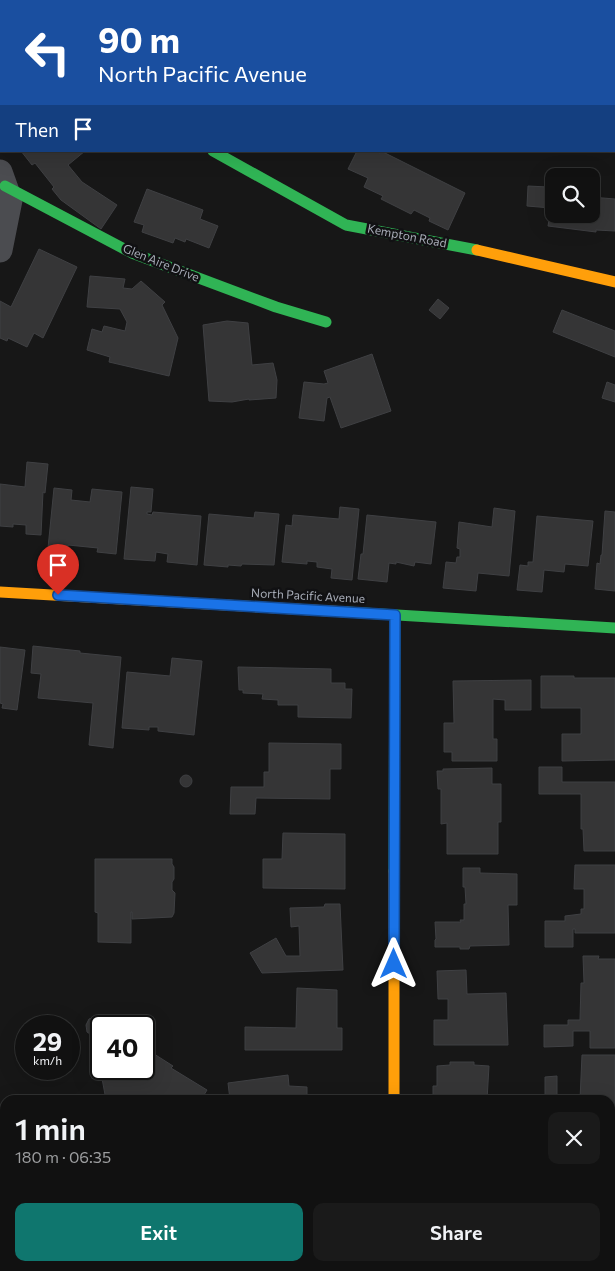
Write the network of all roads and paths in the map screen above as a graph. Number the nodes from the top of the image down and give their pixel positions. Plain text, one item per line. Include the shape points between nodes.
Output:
1 (215, 152) edge
2 (2, 179) edge
3 (0, 250) edge
4 (615, 282) edge
5 (326, 322) dead end
6 (0, 592) edge
7 (395, 615) junction
8 (615, 628) edge
9 (394, 1095) edge

1 - 4 street, Kempton Road via 346,225 470,248
2 - 3 street, Glen Aire Drive via 10,200
2 - 5 street, Glen Aire Drive via 132,254
6 - 7 street, North Pacific Avenue
7 - 8 street, North Pacific Avenue
7 - 9 street

